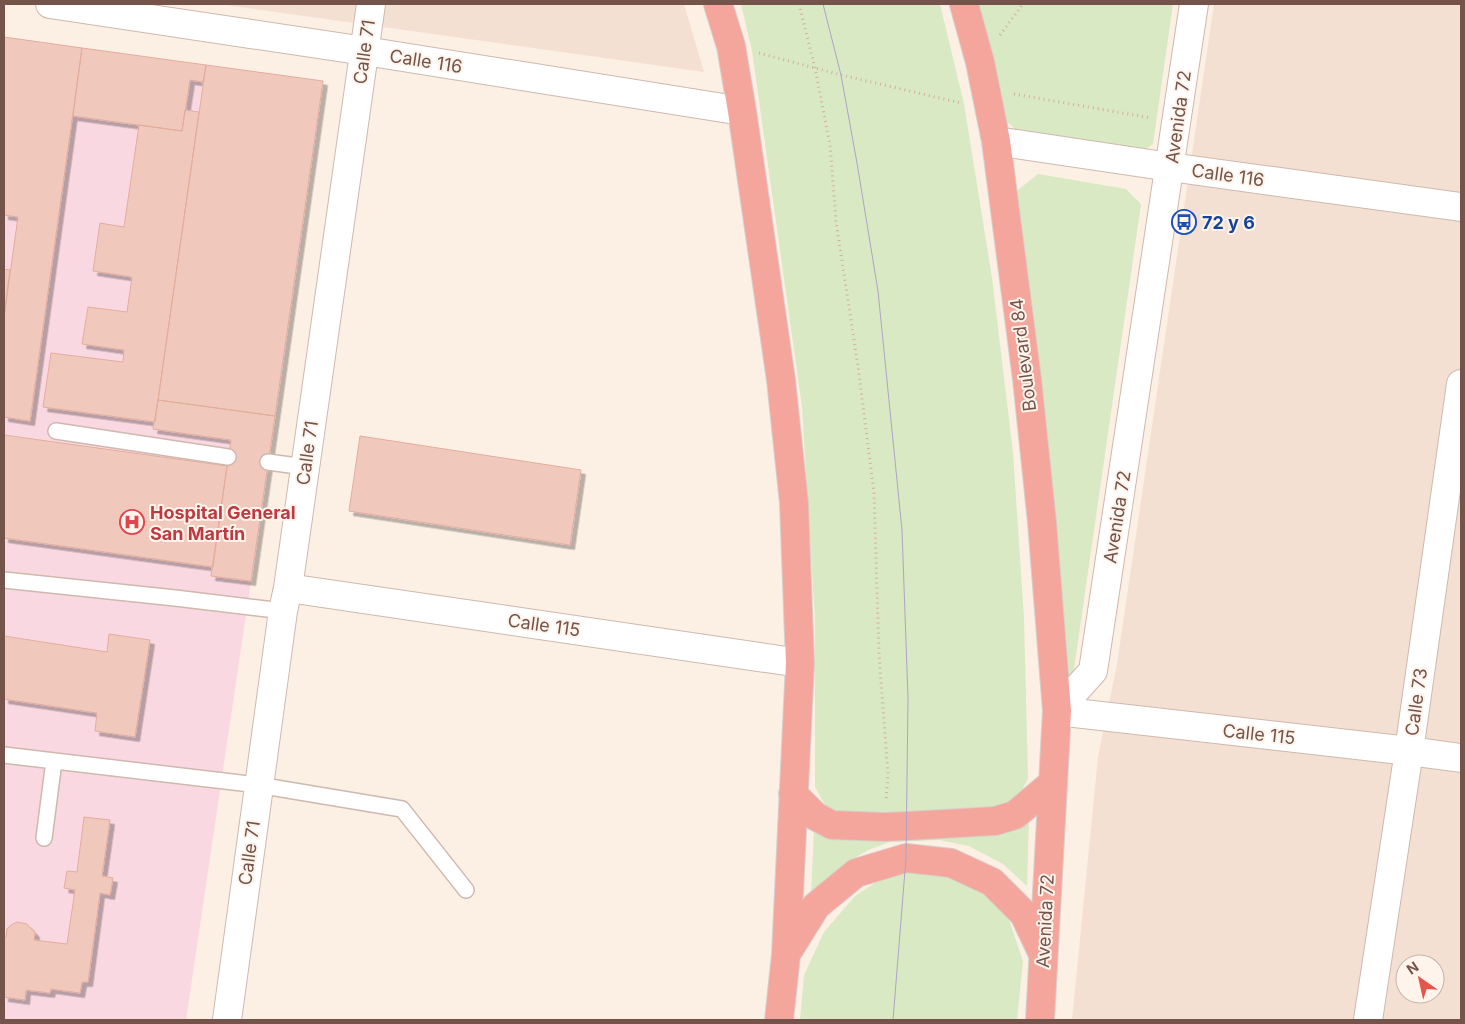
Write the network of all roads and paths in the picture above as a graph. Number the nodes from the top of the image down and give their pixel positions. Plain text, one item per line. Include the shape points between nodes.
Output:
1 (50, 4) edge
2 (371, 4) edge
3 (718, 4) edge
4 (799, 4) edge
5 (964, 4) edge
6 (1194, 4) edge
7 (731, 46) junction
8 (365, 51) junction
9 (815, 68) junction
10 (988, 98) junction
11 (742, 111) junction
12 (1177, 122) junction
13 (996, 140) junction
14 (1170, 167) junction
15 (1461, 206) edge
16 (1461, 384) edge
17 (56, 431) dead end
18 (228, 457) dead end
19 (268, 462) dead end
20 (305, 467) junction
21 (4, 580) edge
22 (285, 600) junction
23 (800, 663) junction
24 (1057, 711) junction
25 (1409, 751) junction
26 (4, 755) edge
27 (1461, 758) edge
28 (54, 761) junction
29 (1053, 783) junction
30 (258, 785) junction
31 (794, 794) junction
32 (885, 827) junction
33 (44, 838) dead end
34 (466, 890) dead end
35 (786, 954) junction
36 (1043, 955) junction
37 (227, 1020) edge
38 (779, 1020) edge
39 (1040, 1020) edge
40 (1368, 1020) edge

1 - 8 street, Calle 116
2 - 8 street, Calle 71
3 - 7 highway
4 - 9 path
5 - 10 highway, Boulevard 84
6 - 12 street, Avenida 72
7 - 9 path
7 - 11 highway
8 - 11 street, Calle 116
8 - 20 street, Calle 71
9 - 10 path via 964,104
9 - 32 path via 830,145 836,222 874,493 879,654 888,774
10 - 12 path via 1010,94
10 - 13 highway, Boulevard 84
11 - 23 highway via 781,380 794,503
12 - 14 street, Avenida 72
13 - 14 street, Calle 116
13 - 24 highway, Boulevard 84 via 1027,379
14 - 15 street, Calle 116
14 - 24 street, Avenida 72 via 1094,671
16 - 25 street, Calle 73
17 - 18 lane
19 - 20 lane
20 - 22 street, Calle 71
21 - 22 lane via 175,598
22 - 23 street, Calle 115
22 - 30 street, Calle 71
23 - 31 highway
24 - 25 street, Calle 115
24 - 29 highway, Avenida 72
25 - 27 street, Calle 115
25 - 40 street, Calle 73
26 - 28 lane
28 - 30 lane
28 - 33 lane
29 - 32 highway via 1014,815 995,821
29 - 36 highway, Avenida 72
30 - 34 lane via 402,809
30 - 37 street, Calle 71
31 - 32 highway via 815,816 832,825
31 - 35 highway
35 - 36 highway via 816,906 856,873 906,858 951,863 992,882 1024,914
35 - 38 highway
36 - 39 highway, Avenida 72

